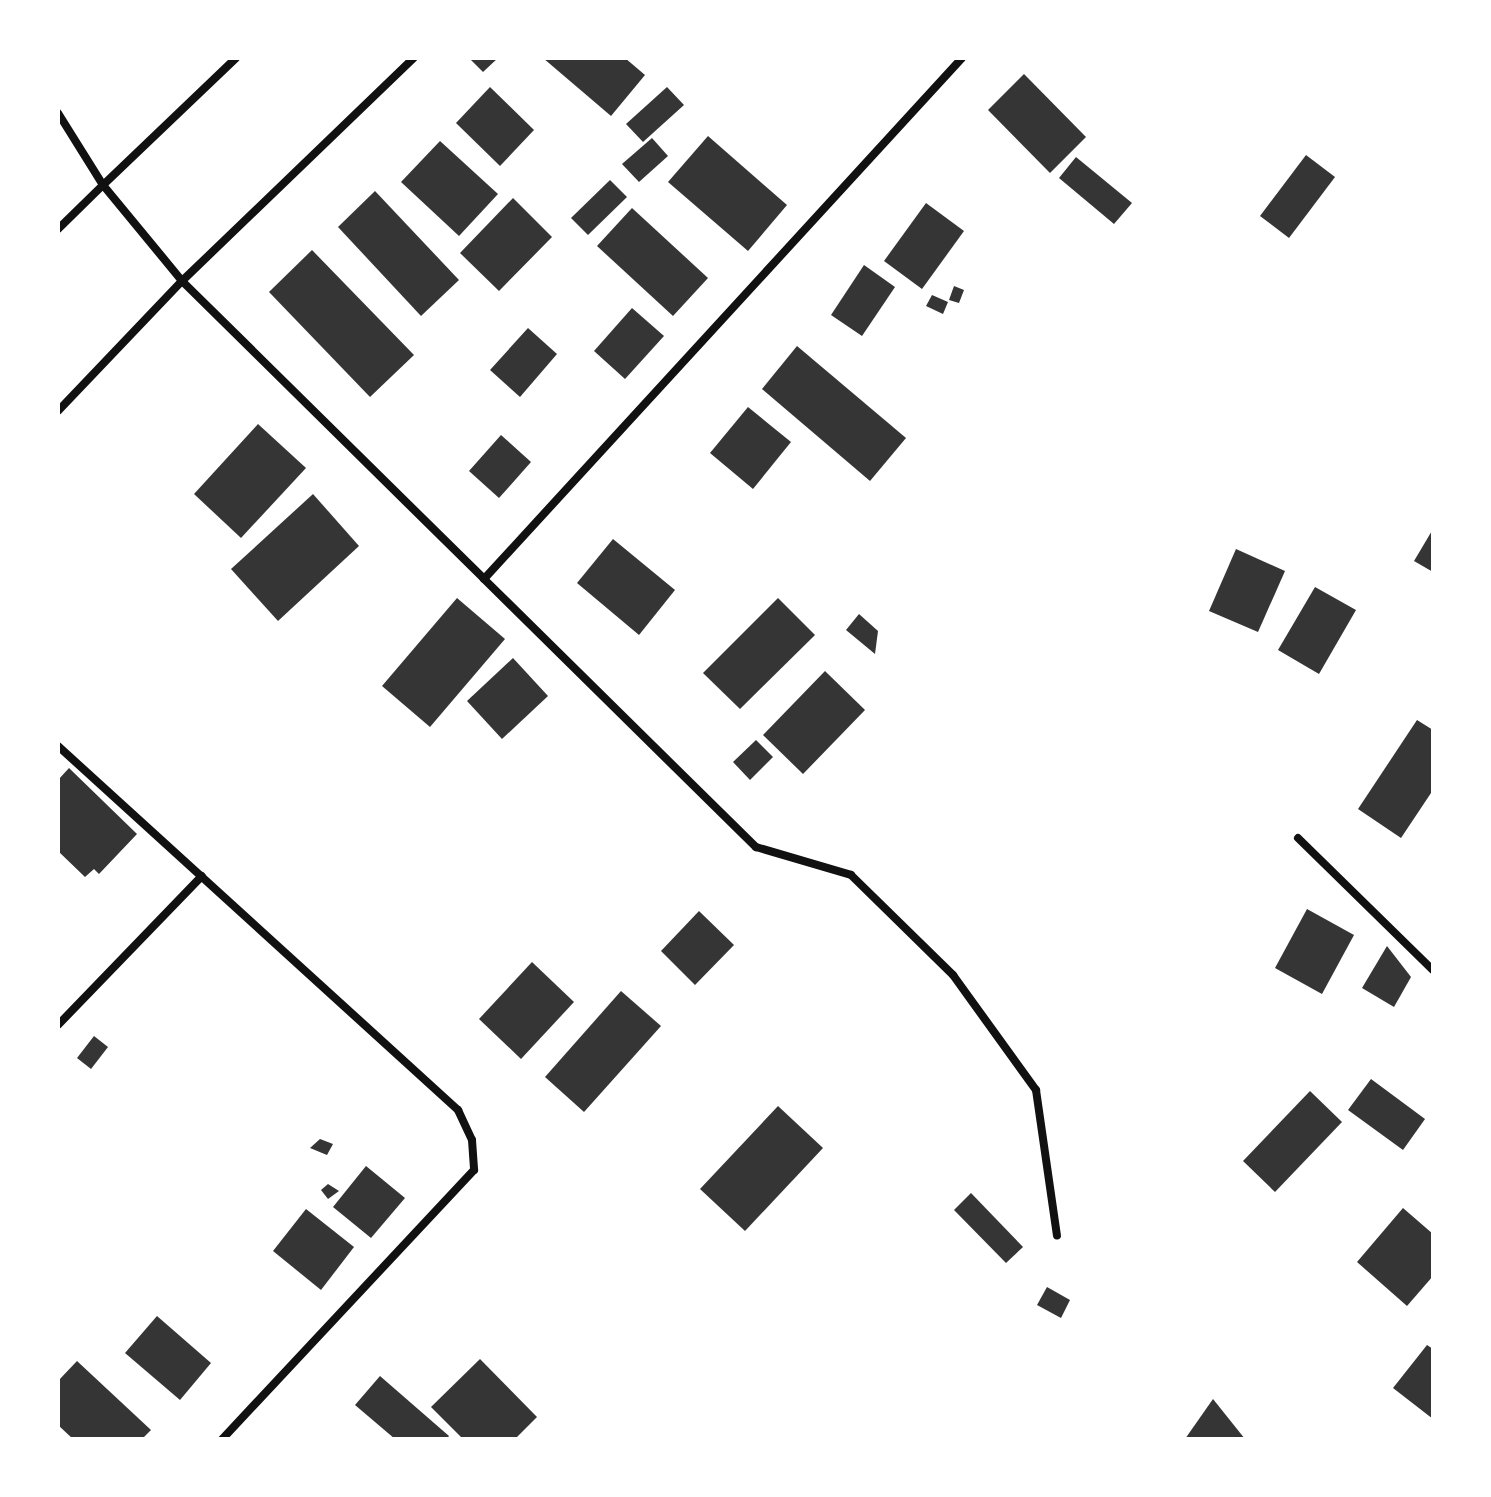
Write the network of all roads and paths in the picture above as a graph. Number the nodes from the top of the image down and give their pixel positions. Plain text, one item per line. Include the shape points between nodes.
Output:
1 (236, 58) edge
2 (414, 58) edge
3 (962, 58) edge
4 (58, 113) edge
5 (103, 185) junction
6 (58, 229) edge
7 (182, 281) junction
8 (58, 411) edge
9 (484, 579) junction
10 (58, 746) edge
11 (1298, 838) dead end
12 (202, 876) junction
13 (1433, 970) edge
14 (58, 1025) edge
15 (1057, 1235) dead end
16 (222, 1439) edge

1 - 5 street
2 - 7 street
3 - 9 street
4 - 5 street
5 - 6 street
5 - 7 street
7 - 8 street
7 - 9 street
9 - 15 street via 756,847 851,875 953,975 1036,1090
10 - 12 street
11 - 13 street
12 - 14 street
12 - 16 street via 458,1110 472,1140 474,1170

